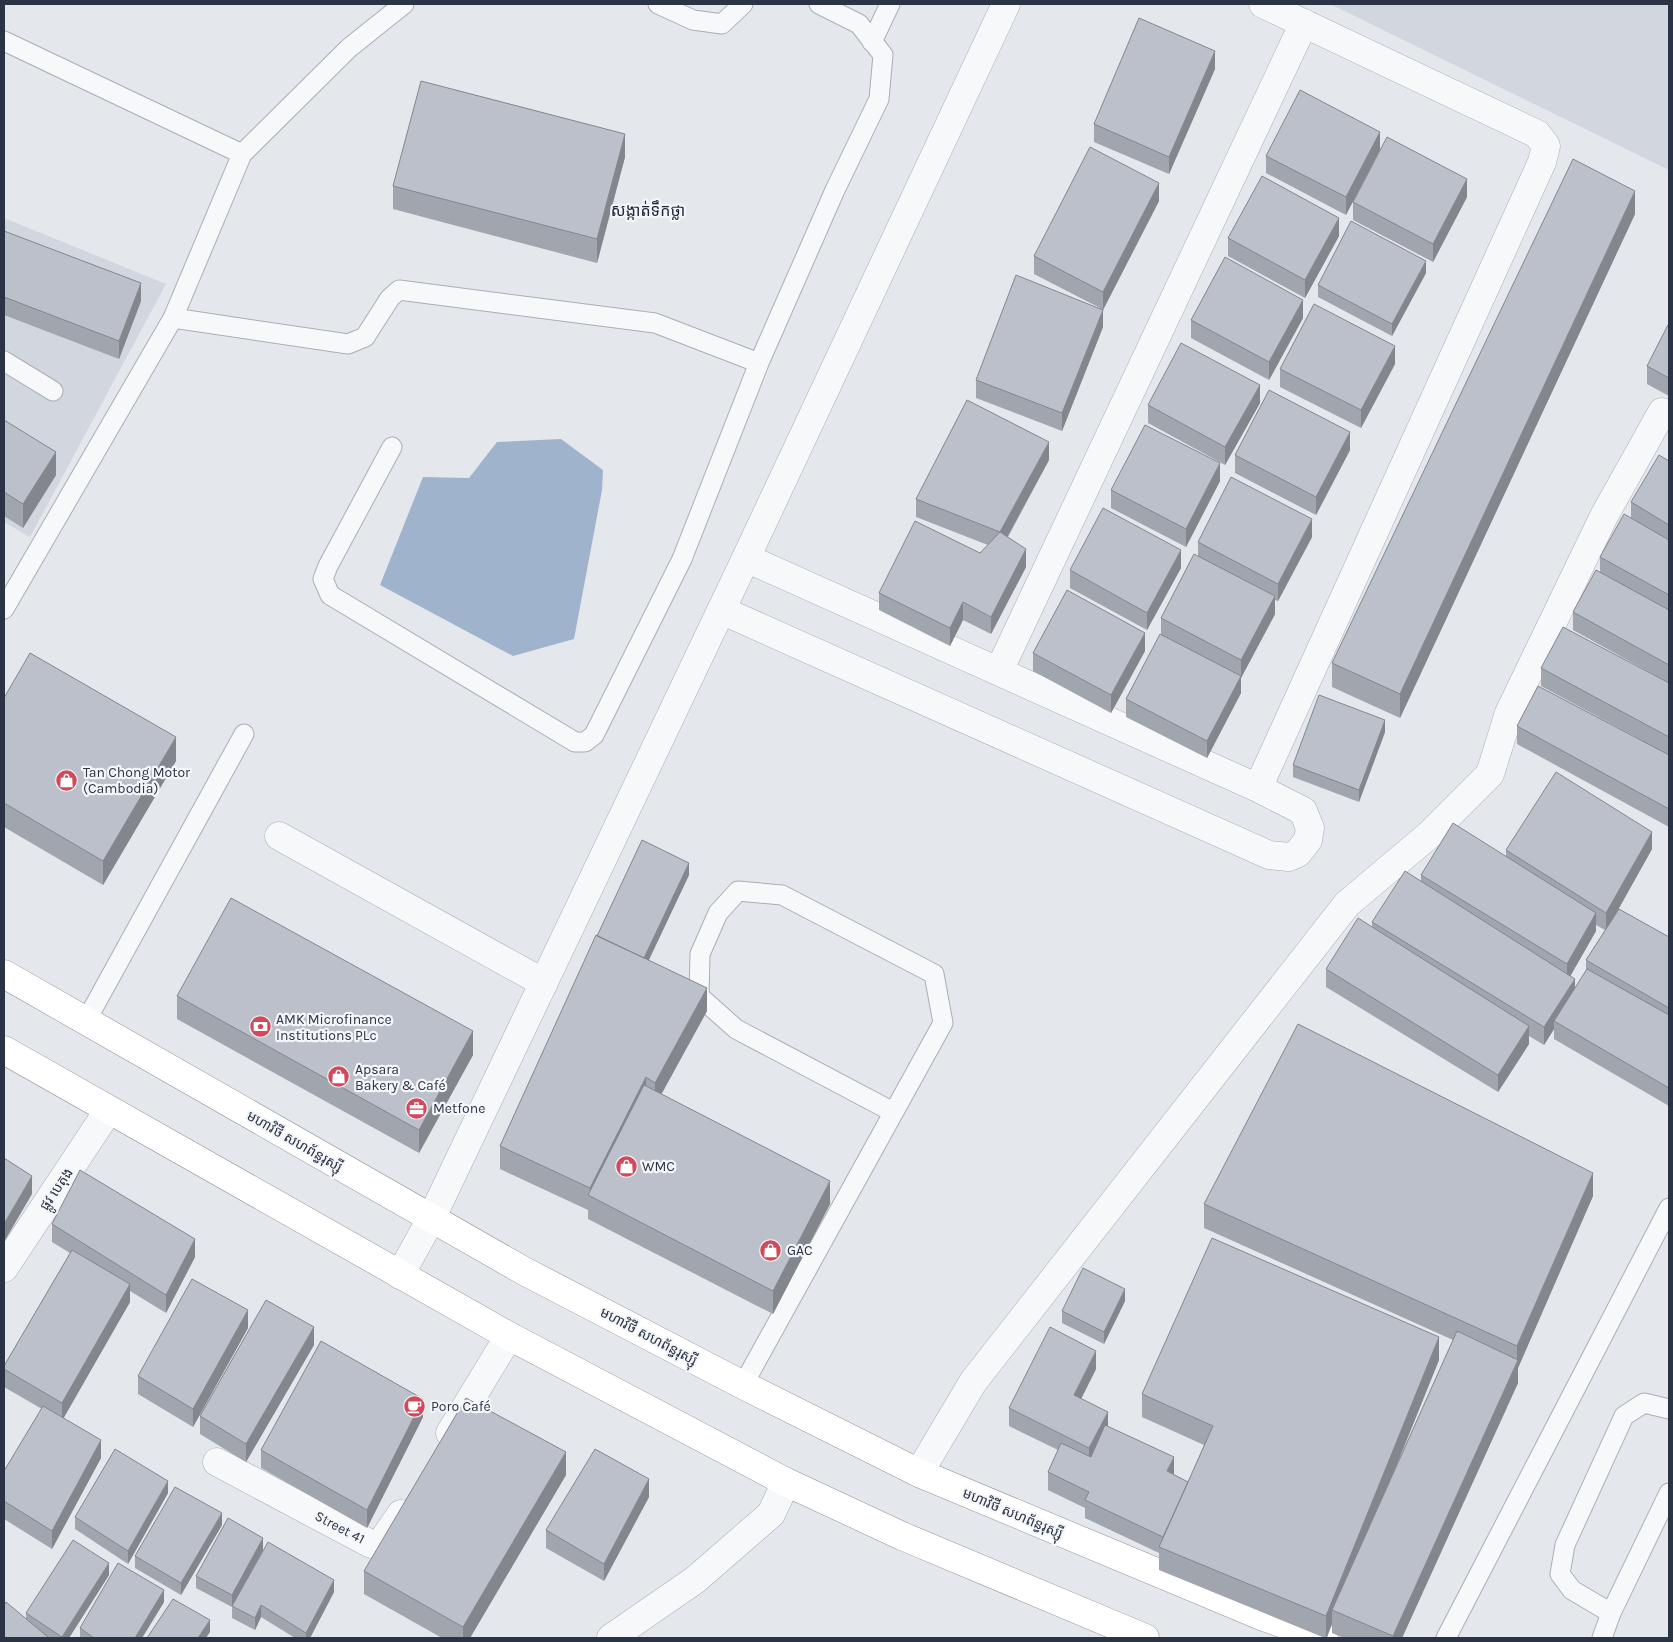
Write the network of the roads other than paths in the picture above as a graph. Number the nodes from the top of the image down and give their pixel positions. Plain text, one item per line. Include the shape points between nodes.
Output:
1 (404, 4) edge
2 (658, 4) edge
3 (743, 4) edge
4 (819, 4) edge
5 (890, 4) edge
6 (1006, 4) edge
7 (1263, 4) edge
8 (1304, 23) junction
9 (4, 41) edge
10 (872, 42) junction
11 (242, 154) junction
12 (173, 318) junction
13 (4, 361) edge
14 (759, 363) junction
15 (53, 391) dead end
16 (1662, 412) dead end
17 (392, 447) dead end
18 (746, 558) junction
19 (4, 609) edge
20 (721, 610) junction
21 (999, 671) junction
22 (244, 734) dead end
23 (1258, 788) junction
24 (279, 836) dead end
25 (4, 974) edge
26 (544, 983) junction
27 (86, 1021) junction
28 (4, 1050) edge
29 (108, 1110) junction
30 (894, 1112) junction
31 (1669, 1208) edge
32 (431, 1219) junction
33 (4, 1268) edge
34 (400, 1275) junction
35 (509, 1336) junction
36 (743, 1385) junction
37 (1669, 1409) edge
38 (438, 1453) edge
39 (217, 1462) dead end
40 (919, 1473) junction
41 (786, 1482) junction
42 (1669, 1493) edge
43 (412, 1496) edge
44 (1336, 1611) edge
45 (1611, 1613) junction
46 (626, 1634) edge
47 (1145, 1638) edge
48 (1326, 1638) edge
49 (1446, 1638) edge
50 (1602, 1638) edge

1 - 11 lane via 349,48
2 - 3 lane via 692,20 722,24
4 - 10 lane via 859,24
5 - 10 lane
6 - 18 street
7 - 8 street
8 - 21 street
8 - 23 street via 1537,134 1546,146 1487,288
9 - 11 lane
10 - 14 lane via 883,55 879,99
11 - 12 lane
12 - 14 lane via 348,344 365,337 390,298 400,290 655,323
12 - 19 lane
13 - 15 lane
14 - 17 lane via 682,559 594,735 585,742 575,742 330,595 323,579 328,566
16 - 40 street via 1604,516 1508,713 1490,774 1429,836 1347,904 973,1382
18 - 20 street
18 - 21 street
20 - 23 street via 1269,855 1289,857 1298,853 1308,840 1310,828 1303,811
20 - 26 street
21 - 23 street
22 - 27 lane
24 - 26 street
25 - 27 highway, មហាវិថី សហព័ន្ធរុស្ស៊ី
26 - 32 street
27 - 32 highway, មហាវិថី សហព័ន្ធរុស្ស៊ី
28 - 29 highway
29 - 33 street, ផ្លូវ បេតុង
29 - 34 highway
30 - 30 lane via 943,1023 934,974 782,895 738,891 718,913 700,954 700,996 736,1029
30 - 36 lane
31 - 49 lane
32 - 34 street
32 - 36 highway, មហាវិថី សហព័ន្ធរុស្ស៊ី
34 - 35 highway
35 - 38 street
35 - 41 highway
36 - 40 highway, មហាវិថី សហព័ន្ធរុស្ស៊ី
37 - 45 lane via 1644,1403 1624,1416 1565,1545 1560,1574 1572,1590
39 - 43 street, Street 41 via 371,1544 381,1544 387,1538
40 - 48 highway, មហាវិថី សហព័ន្ធរុស្ស៊ី via 1264,1618
41 - 46 street via 771,1514
41 - 47 highway via 902,1536
42 - 45 lane
44 - 48 street
45 - 50 lane

